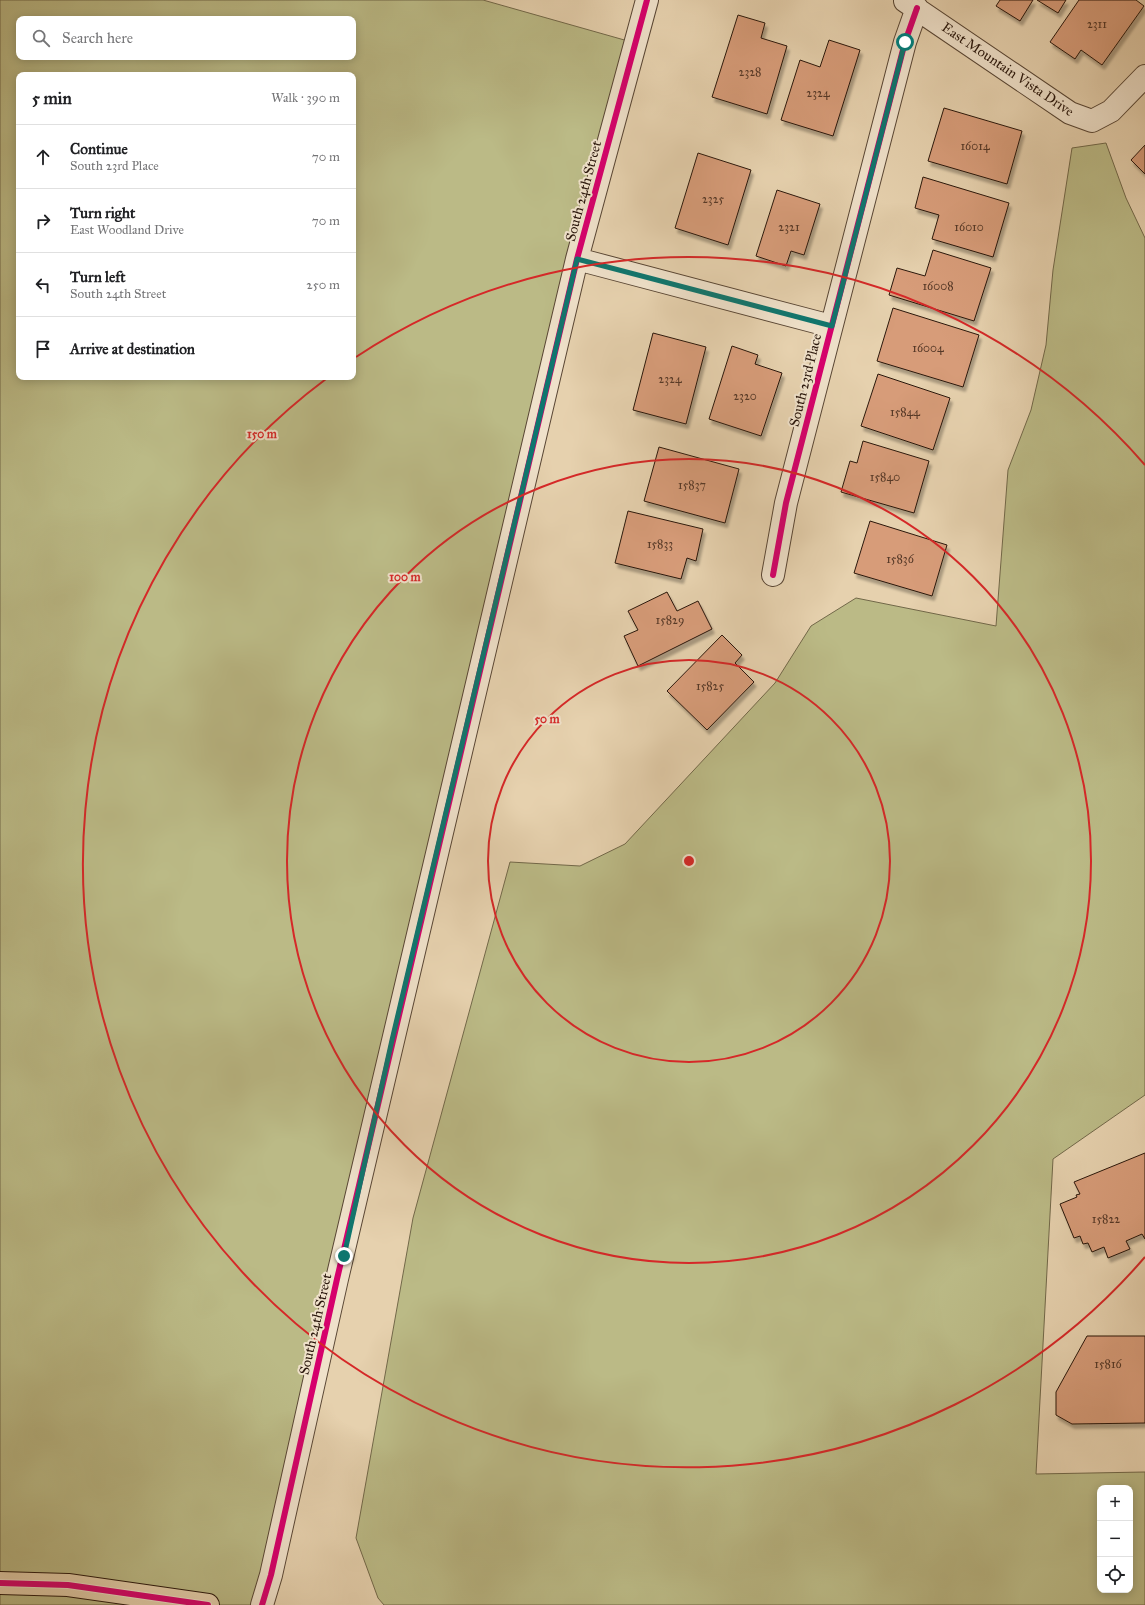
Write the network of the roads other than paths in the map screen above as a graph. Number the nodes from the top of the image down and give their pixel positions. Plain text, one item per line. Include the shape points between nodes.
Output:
1 (647, 0) edge
2 (911, 4) edge
3 (1145, 76) edge
4 (577, 259) junction
5 (832, 326) junction
6 (773, 575) dead end
7 (0, 1583) edge
8 (208, 1605) edge
9 (262, 1605) edge

1 - 4 street, South 24th Street
2 - 3 street, East Mountain Vista Drive via 1070,112 1092,121 1111,111
2 - 5 street, South 23rd Place via 905,42
4 - 5 street
4 - 9 street, South 24th Street via 392,1040 271,1575
5 - 6 street, South 23rd Place via 786,503
7 - 8 main road via 68,1585

